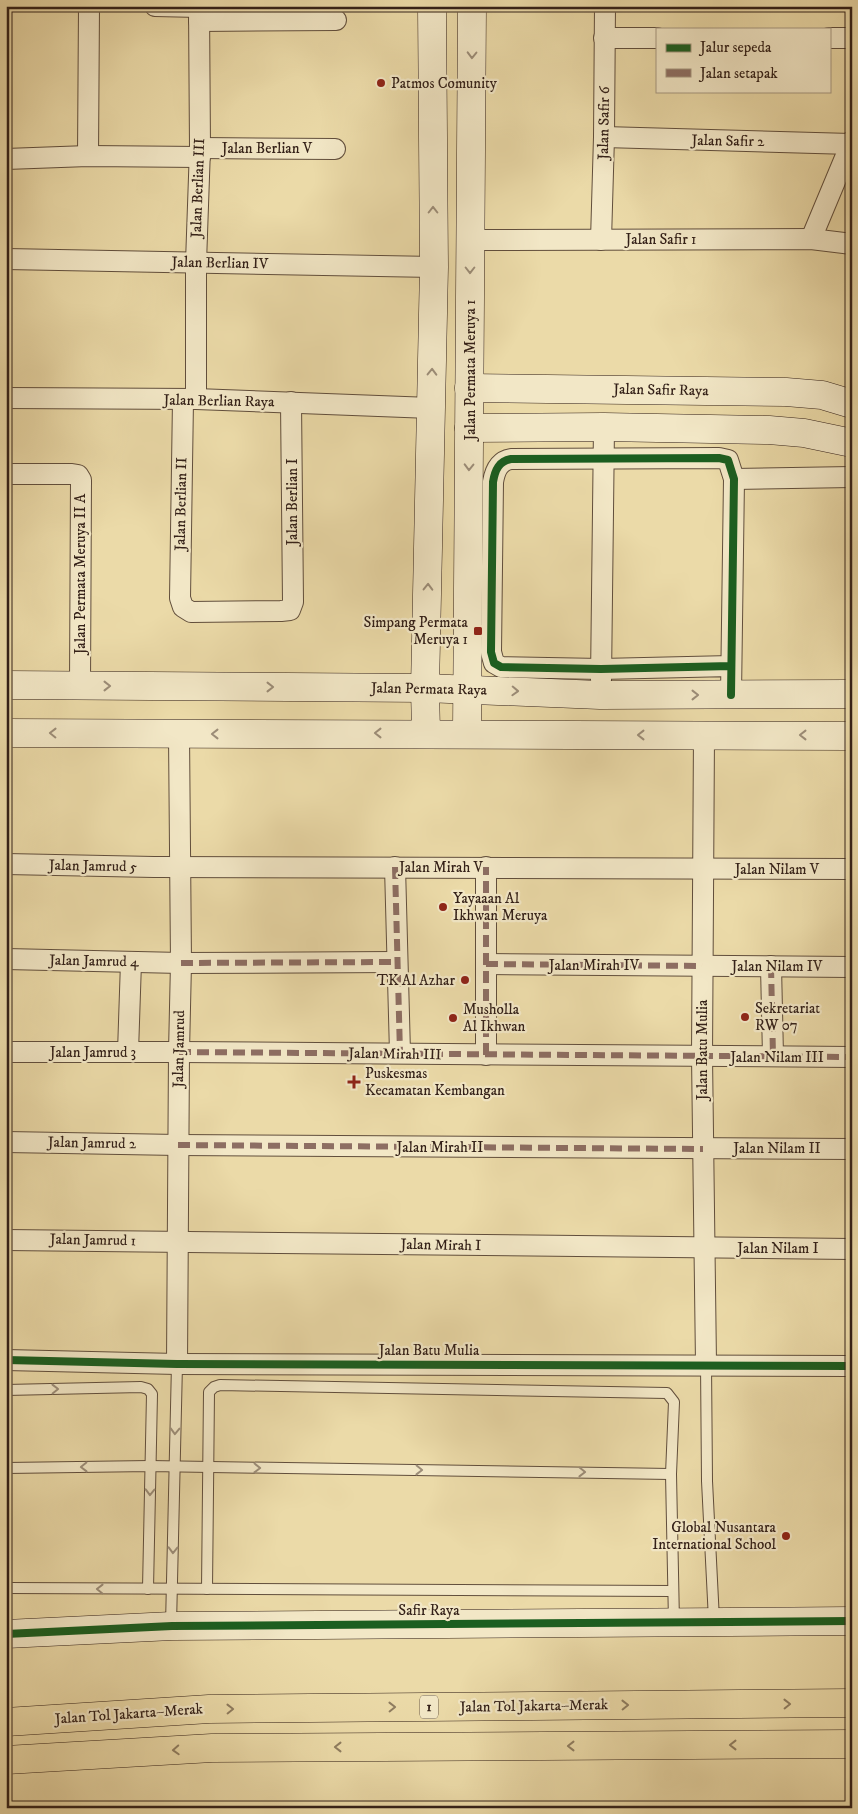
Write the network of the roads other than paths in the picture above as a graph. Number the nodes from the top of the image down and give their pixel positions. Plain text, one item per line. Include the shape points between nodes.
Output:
1 (89, 6) edge
2 (156, 6) edge
3 (432, 6) edge
4 (472, 6) edge
5 (605, 6) edge
6 (199, 12) edge
7 (336, 20) dead end
8 (604, 38) junction
9 (656, 38) edge
10 (830, 38) edge
11 (852, 38) edge
12 (604, 137) junction
13 (851, 143) edge
14 (335, 149) dead end
15 (200, 153) junction
16 (88, 156) junction
17 (6, 159) edge
18 (811, 239) junction
19 (470, 240) junction
20 (601, 240) junction
21 (852, 244) edge
22 (6, 259) edge
23 (196, 262) junction
24 (434, 268) junction
25 (469, 388) junction
26 (6, 398) edge
27 (189, 400) junction
28 (291, 402) junction
29 (852, 404) edge
30 (431, 408) junction
31 (604, 426) junction
32 (470, 428) junction
33 (852, 443) edge
34 (604, 459) junction
35 (6, 474) edge
36 (852, 477) edge
37 (734, 479) junction
38 (293, 602) joint
39 (730, 666) junction
40 (601, 682) junction
41 (6, 685) edge
42 (80, 686) junction
43 (425, 688) junction
44 (467, 689) junction
45 (852, 694) edge
46 (731, 695) junction
47 (6, 733) edge
48 (426, 733) junction
49 (179, 734) junction
50 (467, 734) junction
51 (704, 735) junction
52 (852, 736) edge
53 (6, 864) edge
54 (180, 867) junction
55 (486, 867) junction
56 (395, 868) junction
57 (703, 869) junction
58 (852, 869) edge
59 (6, 959) edge
60 (131, 962) junction
61 (181, 962) junction
62 (396, 962) junction
63 (486, 964) junction
64 (702, 966) junction
65 (771, 966) junction
66 (852, 967) edge
67 (6, 1052) edge
68 (128, 1052) junction
69 (179, 1052) junction
70 (400, 1053) junction
71 (486, 1055) junction
72 (702, 1056) junction
73 (773, 1056) junction
74 (852, 1057) edge
75 (6, 1142) edge
76 (178, 1145) junction
77 (703, 1148) junction
78 (852, 1149) edge
79 (6, 1240) edge
80 (179, 1241) junction
81 (704, 1247) junction
82 (852, 1249) edge
83 (6, 1360) edge
84 (177, 1364) junction
85 (706, 1364) junction
86 (852, 1366) edge
87 (6, 1390) edge
88 (150, 1466) junction
89 (174, 1466) junction
90 (208, 1467) junction
91 (6, 1468) edge
92 (671, 1474) junction
93 (6, 1588) edge
94 (148, 1589) junction
95 (172, 1589) junction
96 (207, 1589) junction
97 (673, 1591) junction
98 (714, 1621) junction
99 (852, 1621) edge
100 (674, 1622) junction
101 (172, 1626) junction
102 (6, 1634) edge
103 (852, 1703) edge
104 (6, 1722) edge
105 (852, 1744) edge
106 (6, 1760) edge

1 - 16 street
2 - 6 street
24 -> 3 street
4 -> 19 street, Jalan Permata Meruya 1
5 - 8 street, Jalan Safir 6
6 - 7 street
6 - 15 street, Jalan Berlian III
8 - 9 street
8 - 12 street, Jalan Safir 6
10 - 11 street
12 - 13 street, Jalan Safir 2
12 - 20 street, Jalan Safir 6
13 - 18 street
14 - 15 street, Jalan Berlian V
15 - 16 street, Jalan Berlian V
15 - 23 street, Jalan Berlian III
16 - 17 street, Jalan Berlian V
18 - 20 street, Jalan Safir 1
18 - 21 street, Jalan Safir 1
19 - 20 street, Jalan Safir 1
19 -> 25 street, Jalan Permata Meruya 1
22 - 23 street, Jalan Berlian IV
23 - 24 street, Jalan Berlian IV
23 - 27 street, Jalan Berlian III
30 -> 24 street
25 - 29 street, Jalan Safir Raya via 786,392 822,395
25 - 32 street, Jalan Permata Meruya 1
26 - 27 street, Jalan Berlian Raya
27 - 28 street, Jalan Berlian Raya
27 - 38 street, Jalan Berlian II via 180,598 184,607 192,612 281,611 290,610
28 - 30 street, Jalan Berlian Raya
28 - 38 street, Jalan Berlian I
43 -> 30 street
31 - 32 street
31 - 33 street via 769,430
31 - 34 street
32 -> 44 street, Jalan Permata Meruya 1
34 - 37 street via 719,458 728,460
34 - 40 street
34 - 40 street via 511,459 501,463 492,482 491,652 494,663 501,667
35 - 42 street, Jalan Permata Meruya II A via 72,474 81,480
36 - 37 street
37 - 39 street
39 - 40 street
39 - 46 street
44 -> 40 street, Jalan Permata Raya
40 -> 46 street, Jalan Permata Raya
41 - 42 street, Jalan Permata Raya
42 -> 43 street, Jalan Permata Raya
43 - 44 street, Jalan Permata Raya
43 - 48 street
44 - 50 street, Jalan Permata Meruya 1
45 - 46 street, Jalan Permata Raya
49 -> 47 street
48 -> 49 street
48 - 50 street
49 - 54 street, Jalan Jamrud
51 -> 50 street
52 -> 51 street
51 - 57 street, Jalan Batu Mulia
53 - 54 street, Jalan Jamrud 5
54 - 56 street, Jalan Mirah V
54 - 61 street, Jalan Jamrud
55 - 56 street, Jalan Mirah V
55 - 57 street, Jalan Mirah V
55 - 63 street
56 - 62 street
57 - 58 street, Jalan Nilam V
57 - 64 street, Jalan Batu Mulia
59 - 60 street, Jalan Jamrud 4
60 - 61 street, Jalan Jamrud 4
60 - 68 street
61 - 62 street
61 - 69 street, Jalan Jamrud
62 - 70 street
63 - 64 street, Jalan Mirah IV
63 - 71 street
64 - 65 street, Jalan Nilam IV
64 - 72 street, Jalan Batu Mulia
65 - 66 street, Jalan Nilam IV
65 - 73 street
67 - 68 street, Jalan Jamrud 3
68 - 69 street, Jalan Jamrud 3
69 - 70 street, Jalan Mirah III
69 - 76 street, Jalan Jamrud
70 - 71 street, Jalan Mirah III
71 - 72 street, Jalan Mirah III
72 - 73 street, Jalan Nilam III
72 - 77 street, Jalan Batu Mulia
73 - 74 street, Jalan Nilam III
75 - 76 street, Jalan Jamrud 2
76 - 77 street, Jalan Mirah II
76 - 80 street, Jalan Jamrud
77 - 78 street, Jalan Nilam II
77 - 81 street, Jalan Batu Mulia
79 - 80 street, Jalan Jamrud 1
80 - 81 street, Jalan Mirah I
80 - 84 street, Jalan Jamrud
81 - 82 street, Jalan Nilam I
81 - 85 street, Jalan Batu Mulia
83 - 84 street, Jalan Batu Mulia
84 - 85 street, Jalan Batu Mulia
84 -> 89 lane
85 - 86 street, Jalan Batu Mulia
85 - 98 lane, Jalan Batu Mulia via 707,1481
87 -> 88 lane via 148,1389 152,1394
88 - 89 lane
88 -> 91 lane
88 -> 94 lane
89 - 90 lane
89 -> 95 lane
90 -> 92 lane
90 - 92 lane via 209,1392 220,1384 667,1393 674,1402
90 - 96 lane
92 - 97 lane
94 -> 93 lane
94 - 95 lane
95 - 96 lane
95 - 101 lane
96 - 97 lane
97 - 100 lane
98 - 99 street, Safir Raya
98 - 100 street, Safir Raya
100 - 101 street, Safir Raya
101 - 102 street, Safir Raya
104 -> 103 highway, Jalan Tol Jakarta–Merak / 1 via 209,1709
105 -> 106 highway via 212,1748

